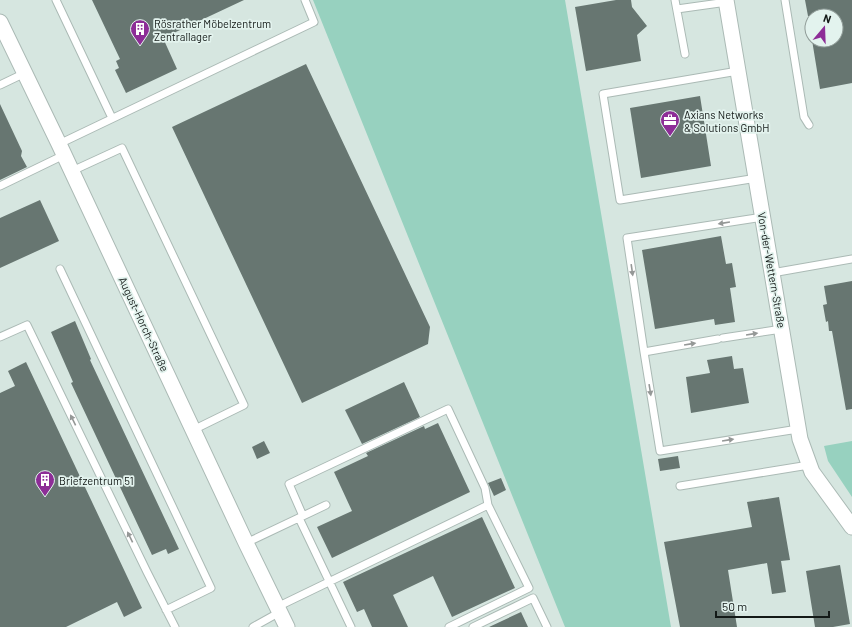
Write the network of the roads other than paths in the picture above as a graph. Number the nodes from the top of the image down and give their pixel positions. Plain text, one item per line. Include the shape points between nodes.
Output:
1 (56, 0) edge
2 (305, 0) edge
3 (675, 0) edge
4 (785, 0) edge
5 (727, 1) edge
6 (677, 9) junction
7 (0, 22) edge
8 (685, 54) dead end
9 (739, 71) junction
10 (25, 73) junction
11 (0, 85) edge
12 (112, 118) junction
13 (809, 125) dead end
14 (62, 149) junction
15 (72, 171) junction
16 (757, 178) junction
17 (0, 186) edge
18 (763, 217) junction
19 (852, 260) edge
20 (60, 268) dead end
21 (772, 273) junction
22 (782, 329) junction
23 (0, 337) edge
24 (644, 352) junction
25 (798, 429) junction
26 (193, 430) junction
27 (809, 465) junction
28 (680, 486) dead end
29 (326, 505) dead end
30 (488, 505) junction
31 (301, 517) junction
32 (852, 527) edge
33 (246, 543) junction
34 (330, 582) junction
35 (530, 588) junction
36 (533, 598) junction
37 (278, 609) junction
38 (166, 610) junction
39 (175, 627) edge
40 (253, 627) edge
41 (287, 627) edge
42 (351, 627) edge
43 (448, 627) edge
44 (473, 627) edge
45 (547, 627) edge

1 - 12 lane
2 - 12 lane via 314,22
3 - 6 lane
4 - 13 lane via 804,117
5 - 6 lane
5 - 9 street, Von-der-Wettern-Straße
6 - 8 lane
7 - 10 street, August-Horch-Straße
9 - 16 street, Von-der-Wettern-Straße
9 - 16 lane via 603,94 620,200
10 - 11 lane
10 - 14 street, August-Horch-Straße
12 - 14 lane
14 - 15 street, August-Horch-Straße
14 - 17 lane
15 - 26 street, August-Horch-Straße
15 - 26 lane via 122,148 244,405
16 - 18 street, Von-der-Wettern-Straße
18 - 21 street, Von-der-Wettern-Straße
18 -> 24 lane via 627,238
19 - 21 lane
20 - 38 lane via 211,588
21 - 22 street, Von-der-Wettern-Straße
24 -> 22 lane
22 - 25 street, Von-der-Wettern-Straße
38 -> 23 lane via 27,325
24 -> 25 lane via 660,451
25 - 27 street, Von-der-Wettern-Straße
26 - 33 street, August-Horch-Straße
27 - 28 lane
27 - 32 street, Von-der-Wettern-Straße
29 - 31 lane
30 - 31 lane via 485,488 448,409 289,484
30 - 34 lane
30 - 35 lane
31 - 33 lane
31 - 34 lane
33 - 37 street, August-Horch-Straße
34 - 37 lane
34 - 42 lane
35 - 36 lane
35 - 43 lane
36 - 44 lane
36 - 45 lane
37 - 40 lane
37 - 41 street, August-Horch-Straße
38 - 39 lane

